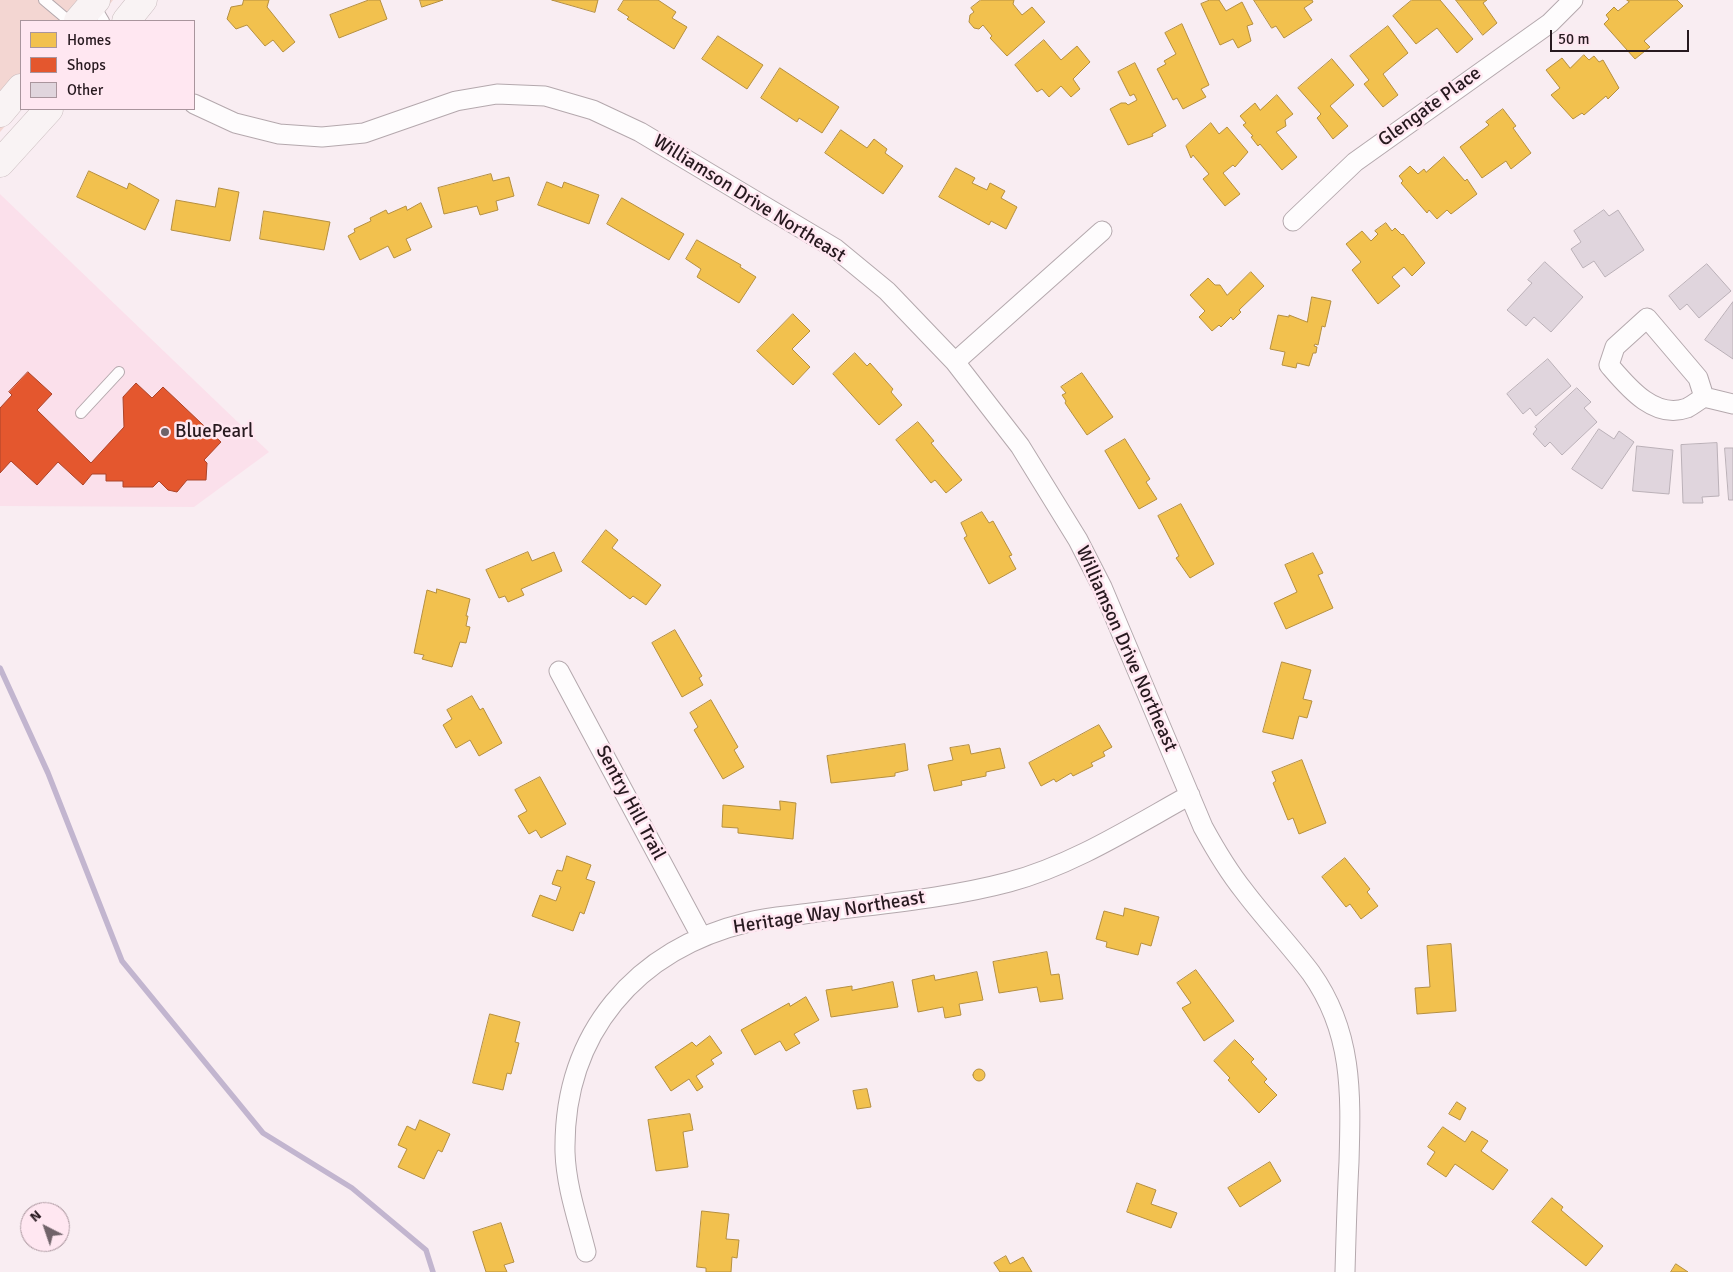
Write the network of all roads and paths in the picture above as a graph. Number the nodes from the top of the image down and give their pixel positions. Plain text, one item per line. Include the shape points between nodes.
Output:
1 (44, 0) edge
2 (143, 0) edge
3 (1573, 0) edge
4 (68, 20) edge
5 (127, 20) edge
6 (20, 89) edge
7 (195, 104) edge
8 (48, 110) edge
9 (0, 113) edge
10 (0, 163) edge
11 (1293, 221) dead end
12 (1102, 231) dead end
13 (955, 362) junction
14 (119, 372) dead end
15 (1704, 397) junction
16 (1733, 404) edge
17 (81, 413) dead end
18 (560, 671) dead end
19 (1190, 795) junction
20 (700, 936) junction
21 (586, 1252) dead end
22 (1345, 1272) edge

1 - 4 lane
2 - 5 main road
3 - 11 street, Glengate Place via 1550,23 1355,162
6 - 9 main road
7 - 13 street, Williamson Drive Northeast via 235,123 279,134 322,137 364,133 456,101 497,94 545,96 593,110 640,132 836,249 887,291
8 - 10 main road
12 - 13 street
13 - 19 street, Williamson Drive Northeast via 1020,446 1078,540 1102,587
14 - 17 lane
15 - 15 street via 1686,408 1663,410 1635,394 1609,365 1615,347 1647,318 1698,378
15 - 16 street
18 - 20 street, Sentry Hill Trail
19 - 20 street, Heritage Way Northeast via 1086,852 1011,881 971,891 750,921
19 - 22 street, Williamson Drive Northeast via 1221,860 1311,974 1340,1031 1351,1095
20 - 21 street, Heritage Way Northeast via 662,957 626,988 598,1024 578,1066 567,1107 565,1153

